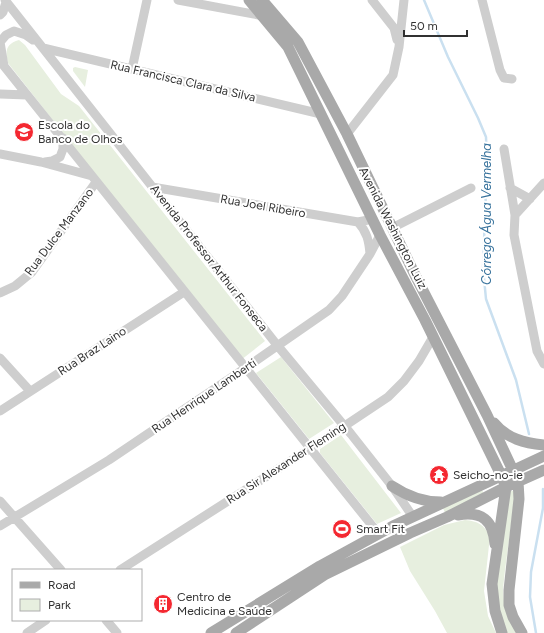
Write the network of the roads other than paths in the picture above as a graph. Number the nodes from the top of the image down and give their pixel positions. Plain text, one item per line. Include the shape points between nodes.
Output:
1 (147, 0) edge
2 (178, 0) edge
3 (249, 0) edge
4 (262, 0) edge
5 (372, 0) edge
6 (482, 0) edge
7 (8, 1) edge
8 (403, 4) edge
9 (0, 15) edge
10 (384, 15) junction
11 (264, 16) junction
12 (399, 47) junction
13 (44, 49) junction
14 (2, 64) edge
15 (132, 70) junction
16 (512, 79) dead end
17 (0, 94) edge
18 (27, 95) junction
19 (322, 114) junction
20 (347, 134) junction
21 (63, 138) junction
22 (504, 149) dead end
23 (0, 154) edge
24 (41, 162) junction
25 (94, 179) junction
26 (544, 183) edge
27 (152, 187) junction
28 (471, 188) dead end
29 (510, 188) junction
30 (530, 199) junction
31 (515, 215) junction
32 (373, 220) junction
33 (358, 222) junction
34 (392, 228) junction
35 (380, 235) junction
36 (370, 254) junction
37 (184, 292) junction
38 (0, 293) edge
39 (433, 337) junction
40 (277, 345) junction
41 (0, 358) edge
42 (544, 364) edge
43 (246, 368) junction
44 (30, 391) junction
45 (0, 411) edge
46 (487, 415) junction
47 (344, 426) junction
48 (544, 445) edge
49 (310, 448) junction
50 (544, 456) edge
51 (513, 470) junction
52 (544, 470) edge
53 (502, 475) junction
54 (518, 481) junction
55 (392, 486) junction
56 (506, 487) junction
57 (0, 502) edge
58 (444, 502) junction
59 (14, 517) junction
60 (414, 517) junction
61 (447, 517) junction
62 (0, 526) edge
63 (378, 533) junction
64 (410, 533) junction
65 (394, 540) junction
66 (496, 557) junction
67 (60, 569) edge
68 (122, 569) edge
69 (45, 621) edge
70 (107, 621) edge
71 (27, 633) edge
72 (117, 633) edge
73 (211, 633) edge
74 (236, 633) edge
75 (502, 633) edge
76 (522, 633) edge

1 - 15 street
2 - 11 street
3 - 11 main road, Avenida Washington Luiz
4 - 20 main road, Avenida Washington Luiz via 298,42
5 - 10 street
6 - 16 street via 500,70 504,78
7 - 9 street
7 - 13 street, Avenida Professor Arthur Fonseca
8 - 10 street via 398,17 393,19
8 - 12 street
10 - 12 street via 394,28
11 - 19 main road, Avenida Washington Luiz via 288,47
12 - 20 street via 393,75
13 - 14 street via 26,35 14,31 0,42
13 - 15 street, Rua Francisca Clara da Silva
13 - 27 street, Avenida Professor Arthur Fonseca
14 - 18 street
15 - 19 street, Rua Francisca Clara da Silva
17 - 18 street
18 - 21 street
19 - 32 main road, Avenida Washington Luiz
20 - 34 main road, Avenida Washington Luiz
21 - 24 street via 60,157
21 - 25 street
22 - 29 street
23 - 24 street
24 - 25 street
25 - 37 street
25 - 38 street, Rua Dulce Manzano via 32,272 15,286
26 - 30 street
27 - 33 street, Rua Joel Ribeiro
27 - 40 street, Avenida Professor Arthur Fonseca
28 - 34 street
29 - 30 street
29 - 31 street
30 - 31 street
31 - 42 street via 514,235 537,351
32 - 33 street, Rua Joel Ribeiro
32 - 35 main road, Avenida Washington Luiz
33 - 36 street via 369,242
34 - 46 main road, Avenida Washington Luiz
35 - 36 street, Rua Henrique Lamberti
35 - 39 main road, Avenida Washington Luiz
36 - 40 street, Rua Henrique Lamberti via 342,296 329,310
37 - 43 street
37 - 44 street, Rua Braz Laino
39 - 47 street, Rua Sir Alexander Fleming via 404,381 388,397
39 - 53 main road, Avenida Washington Luiz
40 - 43 street, Rua Henrique Lamberti
40 - 47 street, Avenida Professor Arthur Fonseca
41 - 44 street
43 - 49 street
43 - 59 street, Rua Henrique Lamberti via 109,460
44 - 45 street, Rua Braz Laino
46 - 48 main road via 510,437 525,443
46 - 51 main road, Avenida Washington Luiz
47 - 49 street, Rua Sir Alexander Fleming
47 - 55 street, Avenida Professor Arthur Fonseca
49 - 63 street
49 - 68 street, Rua Sir Alexander Fleming
50 - 51 main road
51 - 53 main road
51 - 54 main road, Avenida Washington Luiz
52 - 54 main road
53 - 56 main road, Avenida Washington Luiz
53 - 58 main road
54 - 56 main road
54 - 76 main road via 519,498 508,590 513,617
55 - 58 main road via 422,500
55 - 60 street, Avenida Professor Arthur Fonseca
56 - 61 main road
56 - 66 main road
57 - 59 street
58 - 60 main road
59 - 62 street, Rua Henrique Lamberti
59 - 67 street
60 - 63 main road
60 - 64 main road
61 - 64 main road
61 - 66 main road via 470,513 485,519 494,538
63 - 65 main road
63 - 73 main road
64 - 65 main road
65 - 74 main road via 326,574
66 - 75 main road via 492,598
69 - 71 street
70 - 72 street

